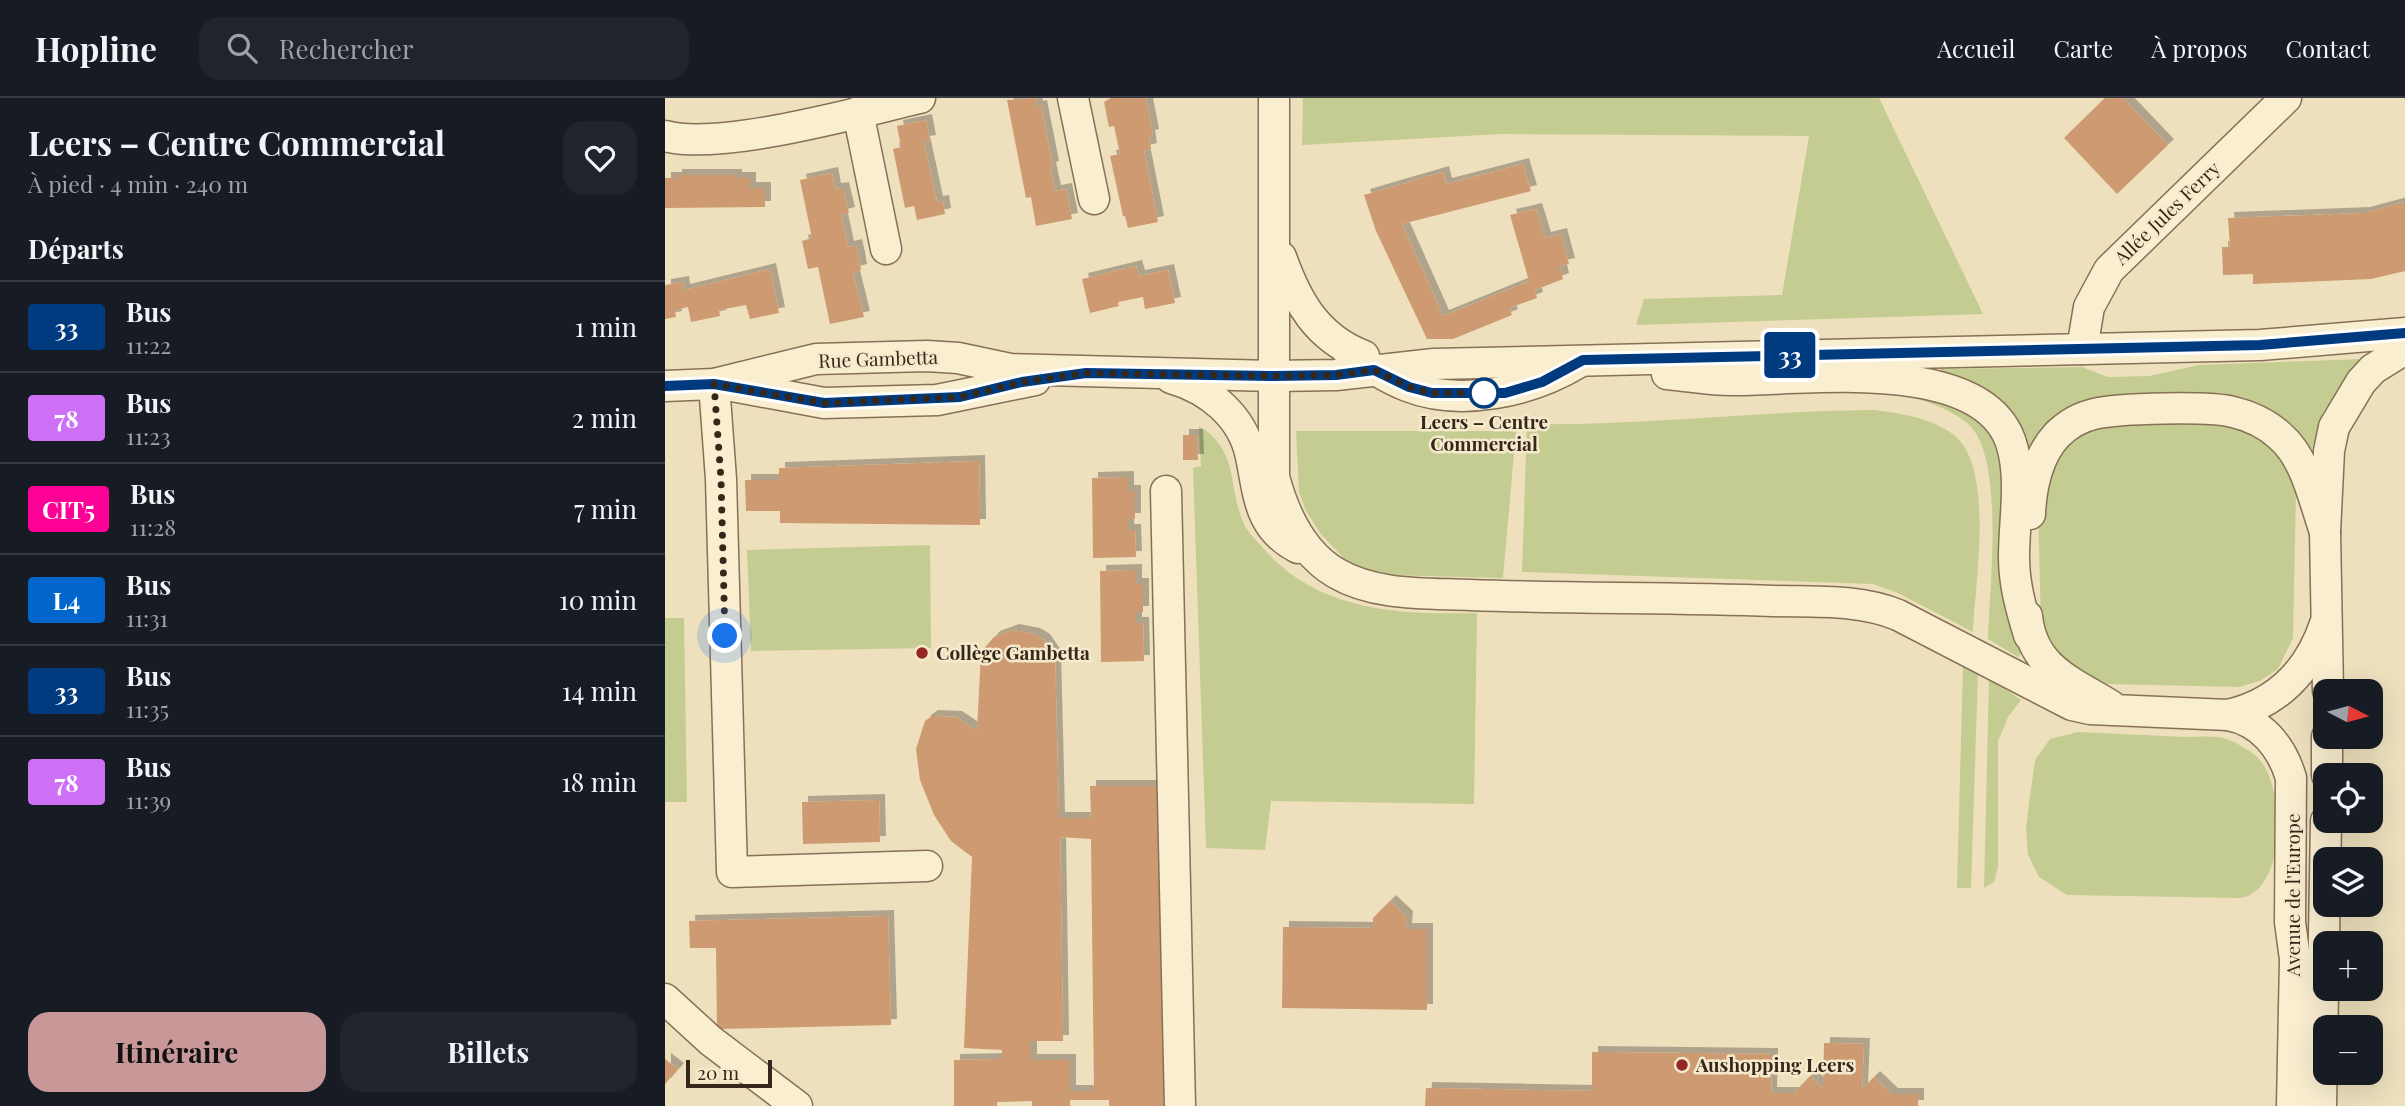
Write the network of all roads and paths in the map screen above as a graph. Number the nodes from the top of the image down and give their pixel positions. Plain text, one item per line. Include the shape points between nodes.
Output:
1 (920, 98) edge
2 (1073, 98) edge
3 (1274, 98) edge
4 (2286, 98) edge
5 (858, 112) junction
6 (665, 136) edge
7 (1094, 199) dead end
8 (1273, 208) junction
9 (886, 249) dead end
10 (2405, 333) edge
11 (2082, 349) junction
12 (2405, 349) edge
13 (1583, 360) junction
14 (1386, 368) junction
15 (1147, 372) junction
16 (1086, 373) junction
17 (1274, 376) junction
18 (714, 384) junction
19 (665, 386) edge
20 (1166, 491) dead end
21 (2325, 532) junction
22 (1317, 558) junction
23 (2325, 624) junction
24 (2029, 635) junction
25 (2327, 679) edge
26 (2119, 711) junction
27 (2228, 715) junction
28 (2326, 833) edge
29 (927, 866) dead end
30 (665, 999) edge
31 (797, 1106) edge
32 (1180, 1106) edge
33 (2292, 1106) edge
34 (2321, 1106) edge

1 - 5 street
2 - 7 street
3 - 8 street
4 - 11 street, Allée Jules Ferry via 2109,270 2089,307
5 - 6 street via 741,136 699,141
5 - 9 street
8 - 14 street via 1279,252 1299,302 1325,335
8 - 17 street
10 - 11 street, Rue Gambetta via 2260,345
11 - 13 street, Rue Gambetta
12 - 21 street via 2361,382 2334,427
13 - 14 street, Rue Gambetta
13 - 24 street via 1732,381 1896,380 1935,386 1979,402 2000,421 2012,446 2015,574
14 - 17 street, Rue Gambetta
15 - 16 street, Rue Gambetta
15 - 17 street, Rue Gambetta
15 - 22 street via 1186,382 1222,405 1246,439 1263,516 1288,543
16 - 18 street, Rue Gambetta via 960,397 900,401 824,403
16 - 18 street, Rue Gambetta via 1010,369 937,355 816,359
17 - 22 street via 1274,477 1289,519
18 - 19 street, Rue Gambetta
18 - 29 street via 722,492 732,872
20 - 32 street
21 - 23 street
21 - 24 street via 2300,464 2283,438 2261,422 2217,409 2093,414 2057,435 2034,482 2028,550
22 - 26 street via 1355,582 1404,591 1873,606 2062,701
23 - 25 street
23 - 27 street via 2308,662 2282,691
24 - 26 street via 2052,668
26 - 27 street
27 - 33 street, Avenue de l'Europe via 2242,718 2271,739 2291,778
28 - 34 street, Avenue de l'Europe
30 - 31 street

